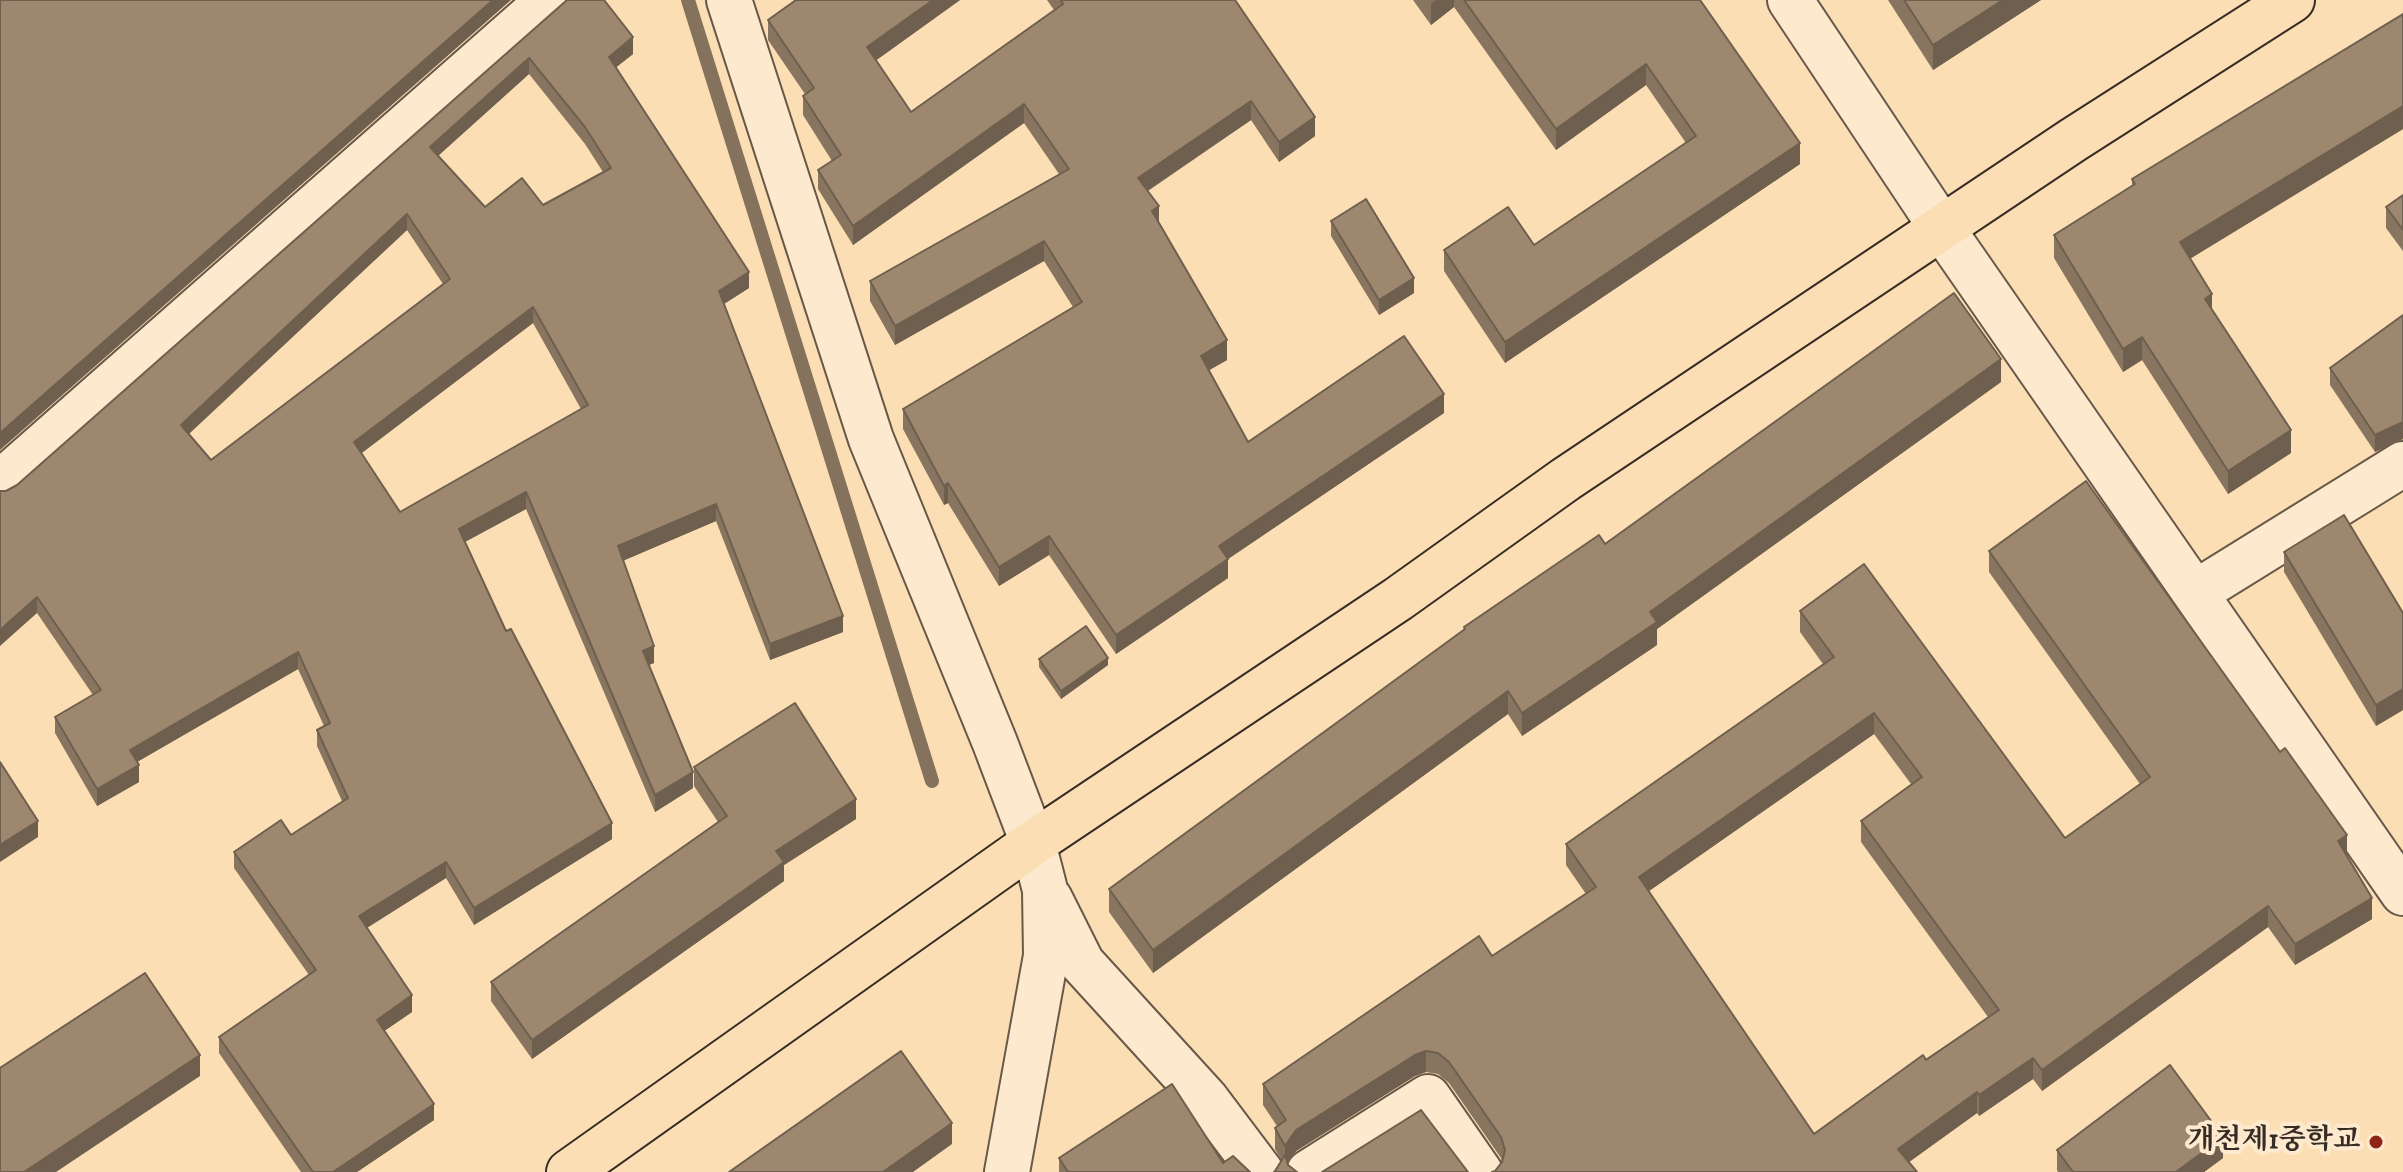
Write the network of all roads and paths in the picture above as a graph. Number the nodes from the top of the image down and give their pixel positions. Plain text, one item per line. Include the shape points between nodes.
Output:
1 (549, 0) edge
2 (729, 0) edge
3 (1790, 0) edge
4 (2292, 0) edge
5 (1941, 227) junction
6 (2403, 464) edge
7 (0, 483) edge
8 (2195, 593) junction
9 (1033, 843) junction
10 (1045, 890) junction
11 (2403, 893) edge
12 (569, 1172) edge
13 (1007, 1172) edge
14 (1261, 1172) edge
15 (1309, 1172) edge
16 (1480, 1172) edge

1 - 7 street
2 - 9 street via 871,439
3 - 5 street
4 - 5 main road
5 - 8 street
5 - 9 main road
6 - 8 street
8 - 11 street
9 - 10 street
9 - 12 main road
10 - 13 street via 1046,956
10 - 14 street via 1082,963 1206,1099
15 - 16 street via 1428,1097

